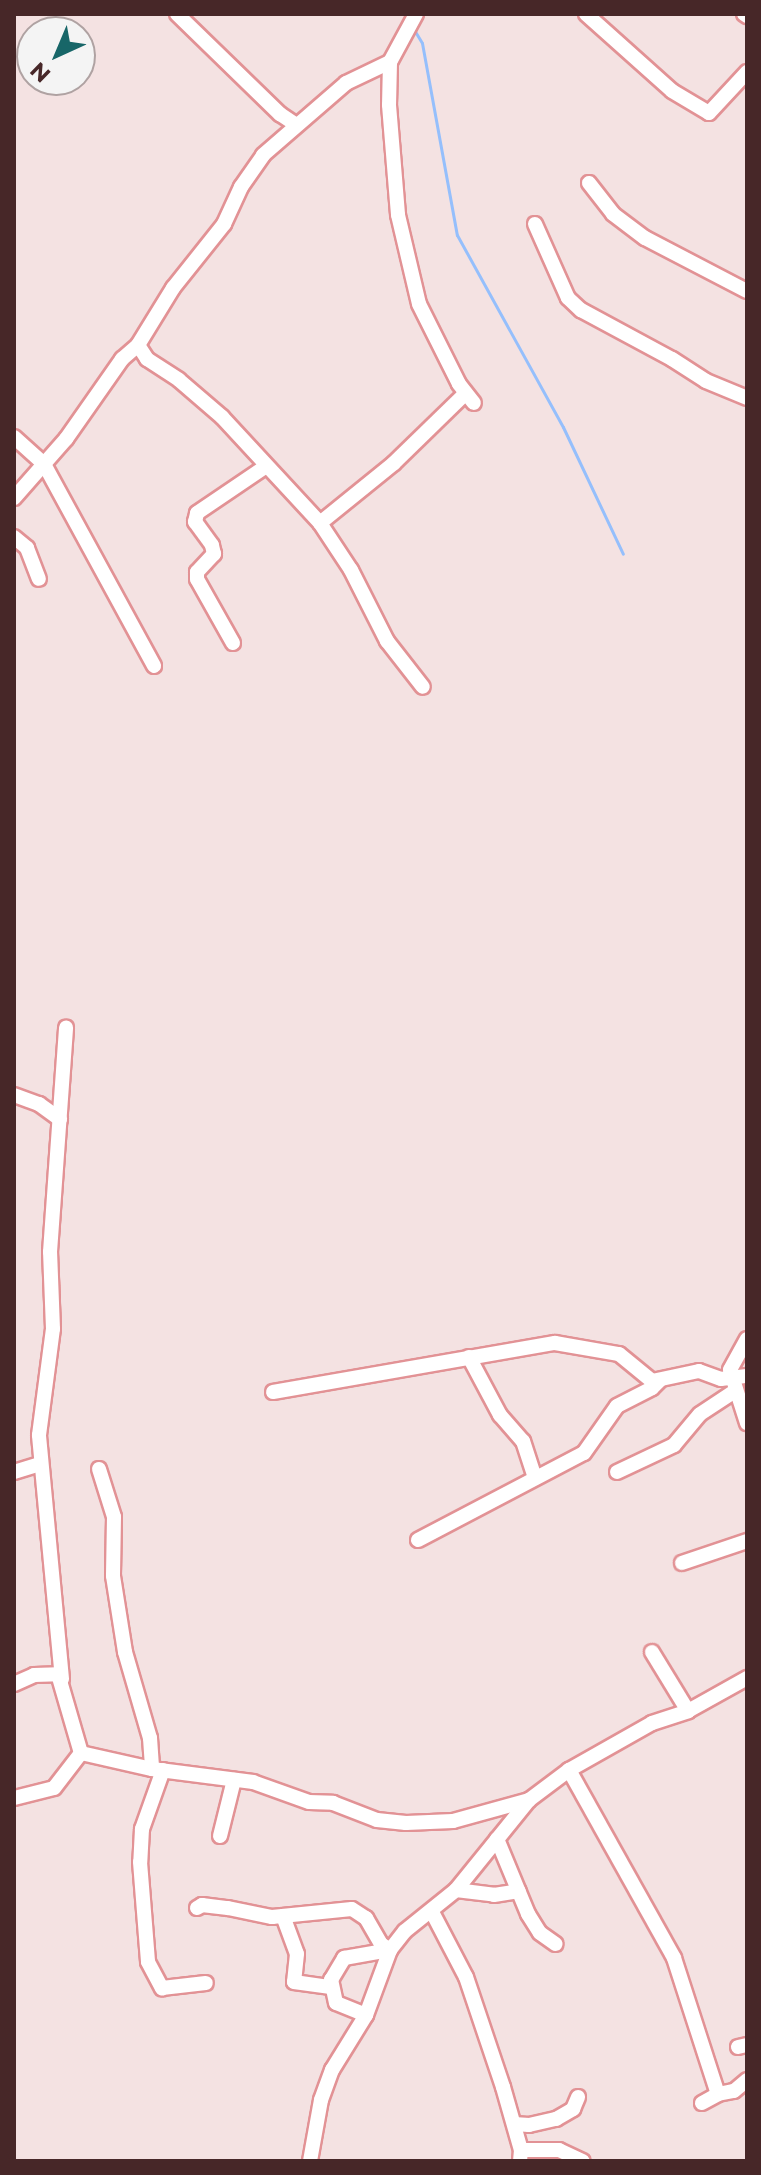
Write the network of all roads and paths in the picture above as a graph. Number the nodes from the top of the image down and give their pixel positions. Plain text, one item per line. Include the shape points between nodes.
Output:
1 (177, 14) edge
2 (416, 14) edge
3 (586, 14) edge
4 (390, 62) junction
5 (747, 72) edge
6 (295, 124) junction
7 (589, 183) dead end
8 (535, 224) dead end
9 (747, 291) edge
10 (138, 345) junction
11 (747, 398) edge
12 (14, 437) edge
13 (44, 464) junction
14 (265, 467) junction
15 (14, 498) edge
16 (320, 523) junction
17 (14, 537) edge
18 (39, 579) dead end
19 (233, 643) dead end
20 (154, 666) dead end
21 (423, 687) dead end
22 (66, 1028) dead end
23 (14, 1095) edge
24 (60, 1119) junction
25 (747, 1339) edge
26 (469, 1357) junction
27 (660, 1380) junction
28 (738, 1381) edge
29 (273, 1392) dead end
30 (747, 1423) edge
31 (41, 1464) junction
32 (99, 1469) dead end
33 (14, 1472) edge
34 (617, 1472) dead end
35 (535, 1478) junction
36 (418, 1540) dead end
37 (747, 1541) edge
38 (682, 1563) dead end
39 (652, 1652) dead end
40 (747, 1678) edge
41 (62, 1679) junction
42 (14, 1684) edge
43 (688, 1711) junction
44 (81, 1753) junction
45 (158, 1770) junction
46 (569, 1770) junction
47 (234, 1780) junction
48 (14, 1798) edge
49 (529, 1800) junction
50 (220, 1836) dead end
51 (497, 1839) junction
52 (456, 1890) junction
53 (519, 1891) junction
54 (197, 1908) dead end
55 (432, 1912) junction
56 (283, 1916) junction
57 (556, 1944) dead end
58 (390, 1950) junction
59 (206, 1983) dead end
60 (331, 1987) junction
61 (366, 2015) junction
62 (747, 2080) edge
63 (718, 2094) junction
64 (578, 2097) dead end
65 (702, 2103) dead end
66 (514, 2124) junction
67 (520, 2156) edge
68 (310, 2161) edge
69 (583, 2161) edge

1 - 6 street
2 - 4 street
3 - 5 street via 672,91 709,113
4 - 6 street via 346,83
4 - 16 street via 398,215 419,304 469,398
6 - 10 street via 254,166 224,224 173,288
7 - 9 street via 613,214 645,238
8 - 11 street via 568,298 581,310 706,381
10 - 13 street
10 - 14 street via 147,359 222,417
12 - 13 street
13 - 15 street
13 - 20 street
14 - 16 street
14 - 19 street via 197,513 195,522 214,554 197,579
16 - 21 street via 387,641
17 - 18 street via 27,548
22 - 24 street
23 - 24 street
24 - 31 street via 50,1252 53,1329 39,1435
25 - 28 street via 730,1370
26 - 27 street via 555,1343 619,1354 652,1381
26 - 29 street
26 - 35 street via 500,1415 523,1441
27 - 28 street via 699,1371
27 - 35 street via 617,1406 584,1453
28 - 30 street
28 - 34 street via 674,1445
31 - 33 street
31 - 41 street
32 - 45 street via 114,1517 113,1576 125,1652
35 - 36 street
37 - 38 street
39 - 43 street
40 - 43 street
41 - 42 street via 52,1673
41 - 44 street
43 - 46 street via 652,1723
44 - 45 street
44 - 48 street via 54,1788
45 - 47 street
45 - 59 street via 142,1829 140,1862 148,1962 162,1988
46 - 49 street
46 - 63 street via 674,1958
47 - 49 street via 309,1802 333,1803 377,1820 406,1823 453,1821
47 - 50 street
49 - 51 street
51 - 52 street
51 - 53 street
52 - 53 street via 494,1895
52 - 55 street
53 - 57 street via 540,1933
54 - 56 street
55 - 58 street via 405,1931
55 - 66 street via 466,1977
56 - 58 street via 352,1909 366,1918
56 - 60 street via 297,1954 294,1982
58 - 60 street via 344,1958
58 - 61 street
60 - 61 street via 336,2003
61 - 68 street via 332,2070
62 - 63 street via 734,2091
63 - 65 street
64 - 66 street via 573,2109 556,2119
66 - 67 street
67 - 69 street via 559,2150

